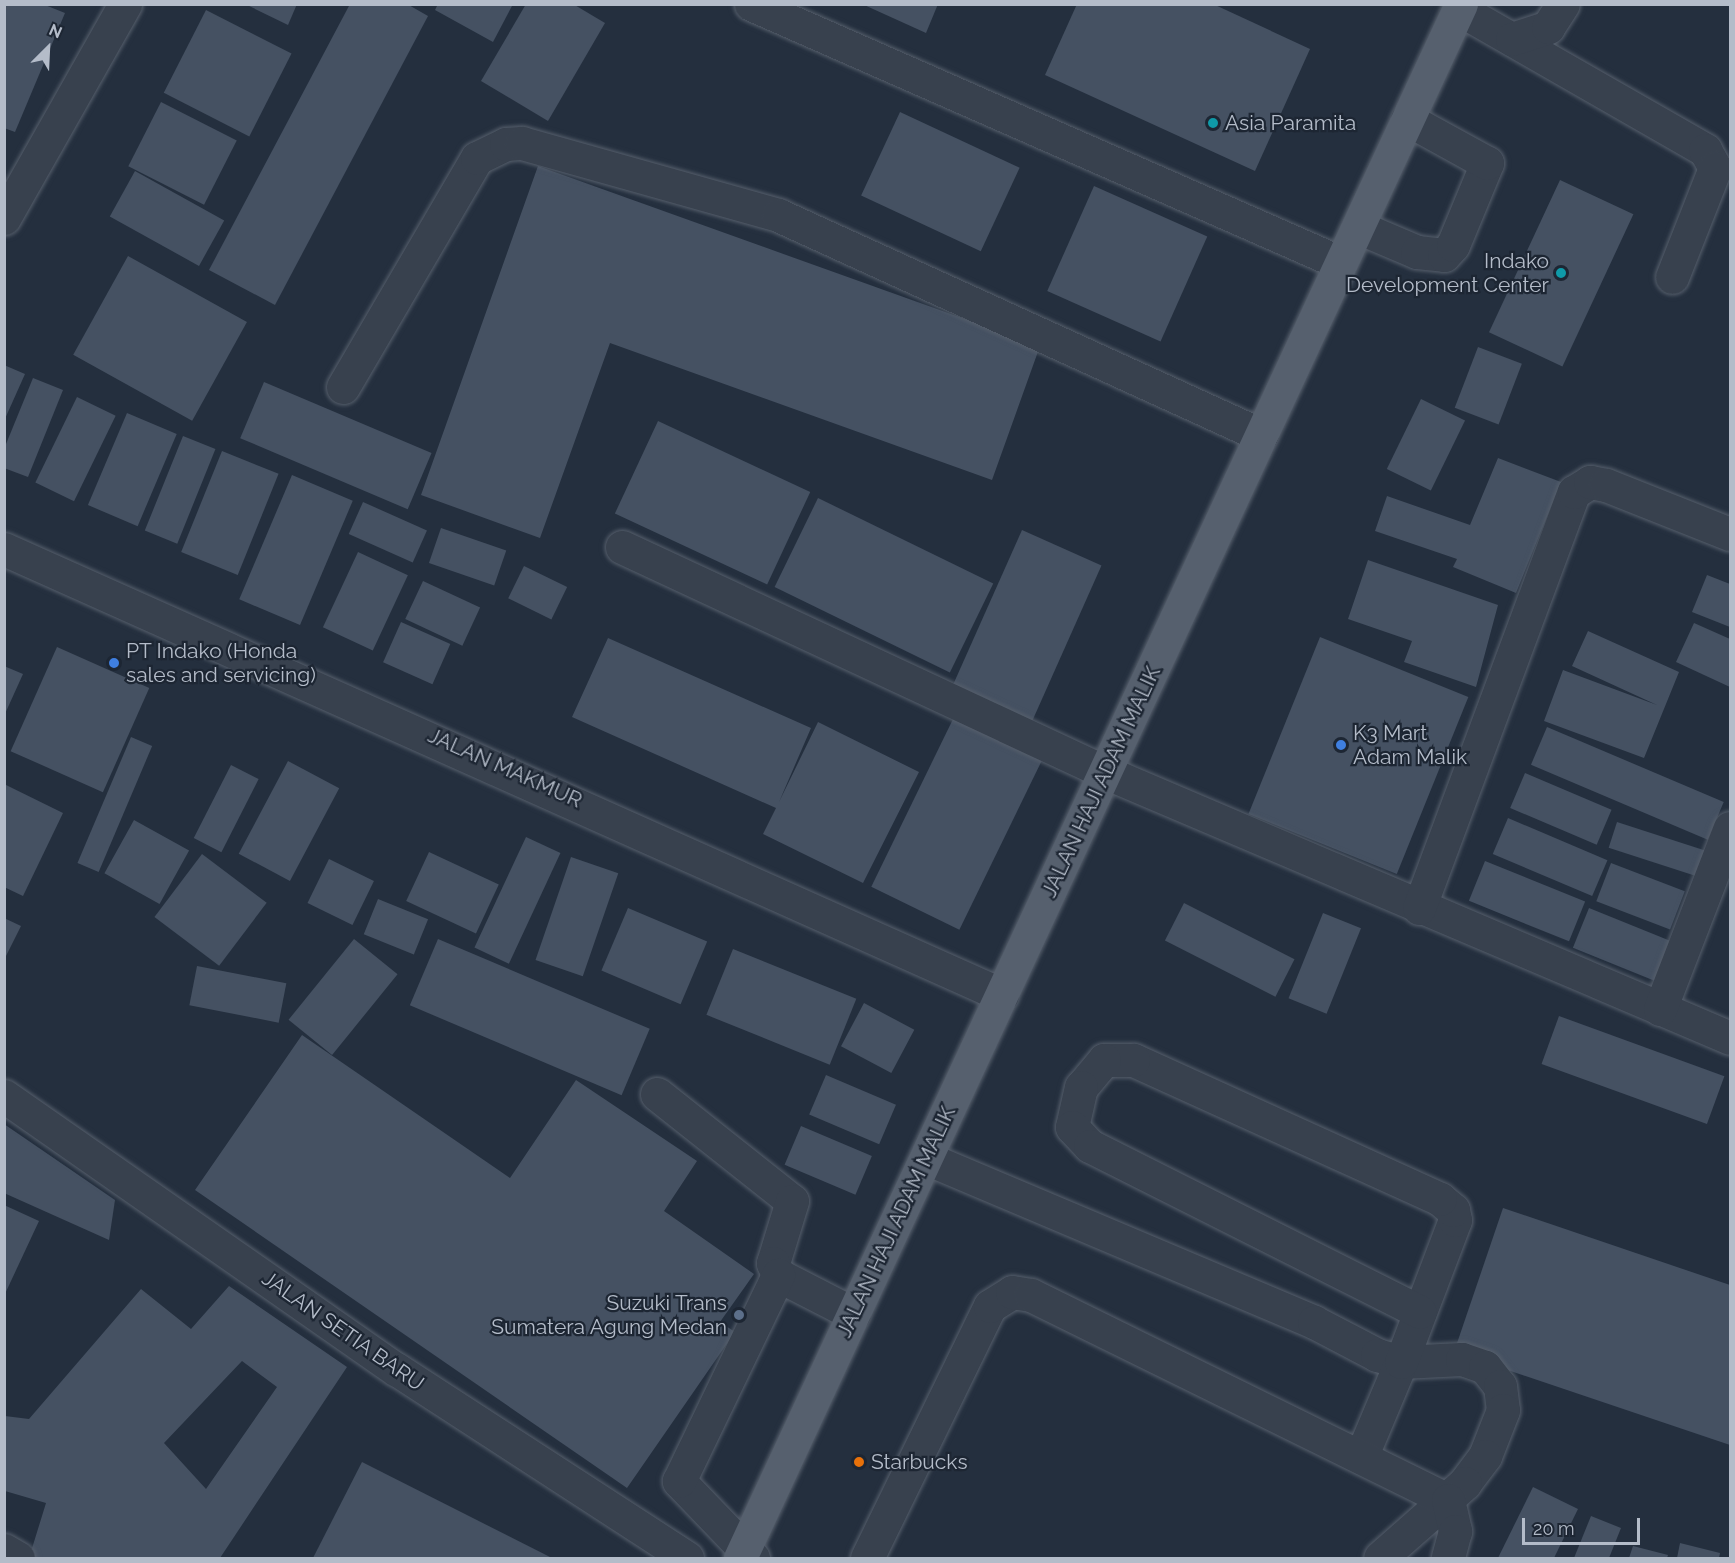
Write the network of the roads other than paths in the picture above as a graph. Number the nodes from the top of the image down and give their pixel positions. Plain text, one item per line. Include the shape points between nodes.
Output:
1 (751, 4) edge
2 (1563, 4) edge
3 (1460, 7) edge
4 (114, 8) edge
5 (1512, 39) junction
6 (1407, 119) junction
7 (4, 218) edge
8 (1358, 227) junction
9 (1341, 263) junction
10 (1672, 277) dead end
11 (343, 387) dead end
12 (1261, 435) junction
13 (1731, 534) edge
14 (622, 547) dead end
15 (4, 549) edge
16 (1105, 772) junction
17 (1731, 828) edge
18 (1419, 908) junction
19 (1002, 995) junction
20 (1660, 1009) junction
21 (1731, 1038) edge
22 (657, 1094) dead end
23 (4, 1096) edge
24 (926, 1158) junction
25 (777, 1275) junction
26 (1420, 1312) junction
27 (854, 1314) junction
28 (1401, 1362) junction
29 (1361, 1457) junction
30 (1448, 1500) junction
31 (4, 1550) edge
32 (746, 1557) edge
33 (18, 1558) edge
34 (687, 1558) edge
35 (867, 1558) edge
36 (1380, 1558) edge
37 (1448, 1558) edge

1 - 9 street
2 - 5 street via 1548,27
3 - 5 street
3 - 6 main road, JALAN HAJI ADAM MALIK
4 - 7 street
5 - 10 street via 1705,150 1715,168
6 - 8 main road, JALAN HAJI ADAM MALIK
6 - 8 street via 1487,163 1454,245 1444,255 1417,252
8 - 9 main road, JALAN HAJI ADAM MALIK
9 - 12 main road, JALAN HAJI ADAM MALIK
11 - 12 street via 477,158 506,144 522,143 778,215
12 - 16 main road, JALAN HAJI ADAM MALIK
13 - 18 street via 1606,485 1590,482 1574,492
14 - 16 street
15 - 19 street, JALAN MAKMUR
16 - 18 street
16 - 19 main road, JALAN HAJI ADAM MALIK
17 - 20 street
18 - 20 street
19 - 24 main road, JALAN HAJI ADAM MALIK
20 - 21 street
22 - 25 street via 792,1201 773,1263
23 - 34 street, JALAN SETIA BARU via 396,1369
24 - 27 main road, JALAN HAJI ADAM MALIK
24 - 28 street
25 - 27 street
25 - 32 street via 679,1481
26 - 26 street via 1455,1220 1448,1203 1133,1060 1104,1060 1082,1088 1072,1127 1090,1146
26 - 28 street
27 - 32 main road, JALAN HAJI ADAM MALIK
28 - 29 street
28 - 30 street via 1462,1359 1485,1367 1500,1386 1503,1410 1485,1456
29 - 30 street
29 - 35 street via 1031,1295 1012,1292 990,1306
30 - 36 street
30 - 37 street via 1455,1532
31 - 33 street

